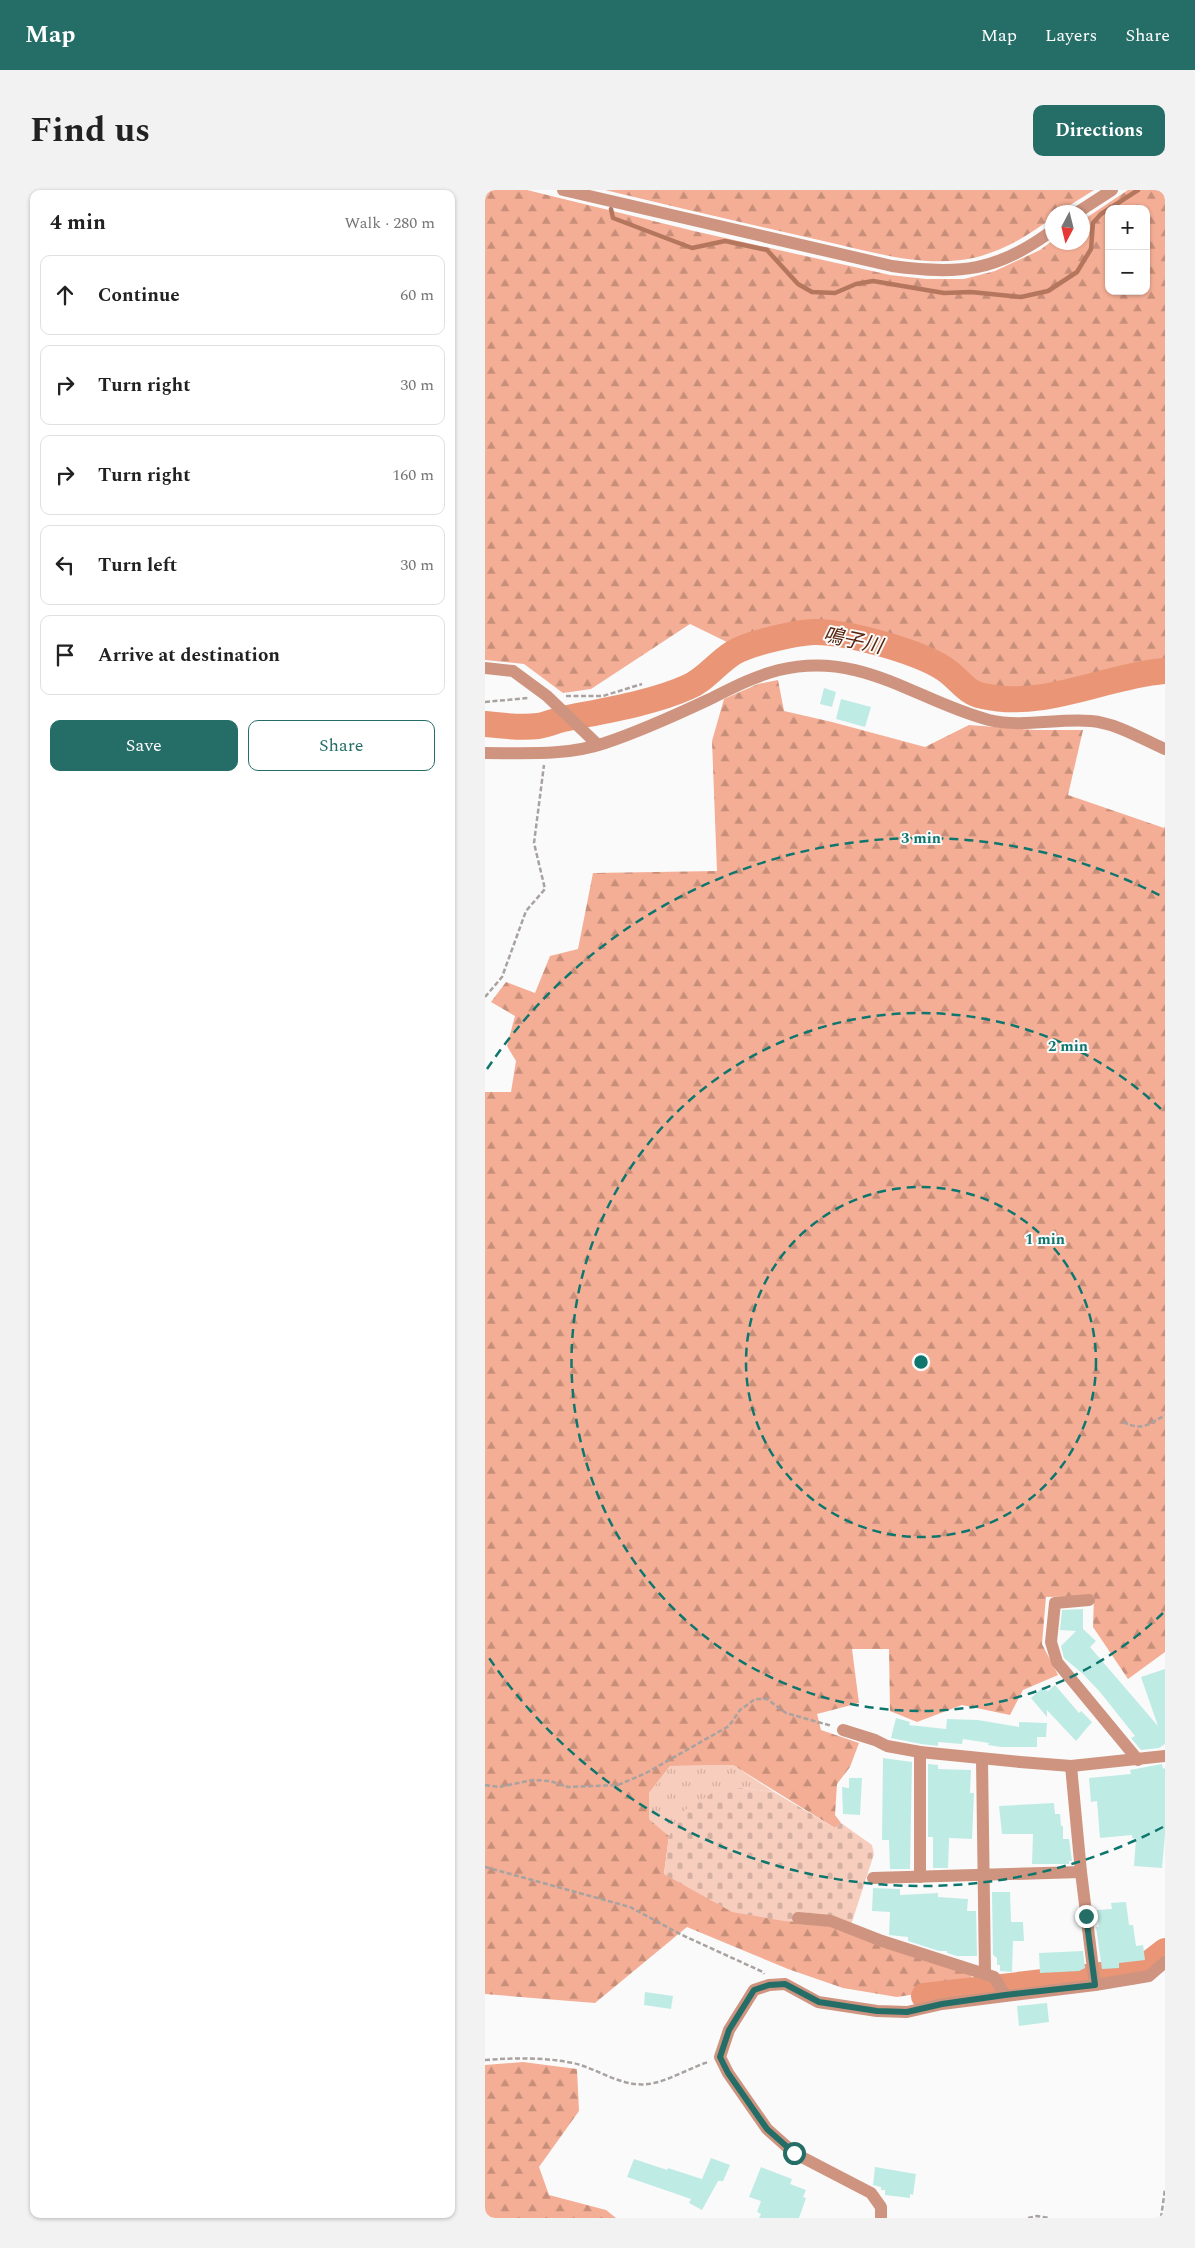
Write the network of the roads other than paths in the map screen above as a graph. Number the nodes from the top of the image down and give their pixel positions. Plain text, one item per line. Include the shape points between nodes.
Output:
1 (563, 190) edge
2 (1112, 190) edge
3 (1088, 205) edge
4 (1045, 236) edge
5 (485, 668) edge
6 (598, 745) junction
7 (1165, 750) edge
8 (485, 753) edge
9 (1089, 1600) dead end
10 (843, 1730) road end
11 (920, 1752) junction
12 (1165, 1756) edge
13 (982, 1759) junction
14 (1138, 1760) junction
15 (1071, 1766) junction
16 (1081, 1872) junction
17 (983, 1876) junction
18 (920, 1877) junction
19 (873, 1878) dead end
20 (798, 1918) dead end
21 (1165, 1962) edge
22 (985, 1974) junction
23 (1095, 1985) junction
24 (1001, 1989) junction
25 (881, 2218) edge

1 - 4 street via 883,264 927,271 963,270 993,263
2 - 3 street
5 - 6 street via 513,672 547,696
6 - 7 street via 683,712 753,679 780,670 817,666 861,671 989,720 1024,724 1094,721
6 - 8 street via 545,754
9 - 14 street via 1055,1603 1051,1642 1057,1662
10 - 11 street via 887,1746
11 - 13 street
11 - 18 street
12 - 14 street
13 - 15 street
13 - 17 street
14 - 15 street
15 - 16 street
16 - 17 street
16 - 23 street
17 - 18 street
17 - 22 street
18 - 19 street
20 - 22 street via 831,1921
21 - 23 street via 1149,1976
22 - 24 street via 994,1977
23 - 24 street
24 - 25 street via 907,2012 819,2002 785,1984 769,1985 754,1990 729,2030 720,2057 767,2129 794,2153 871,2193 881,2208

